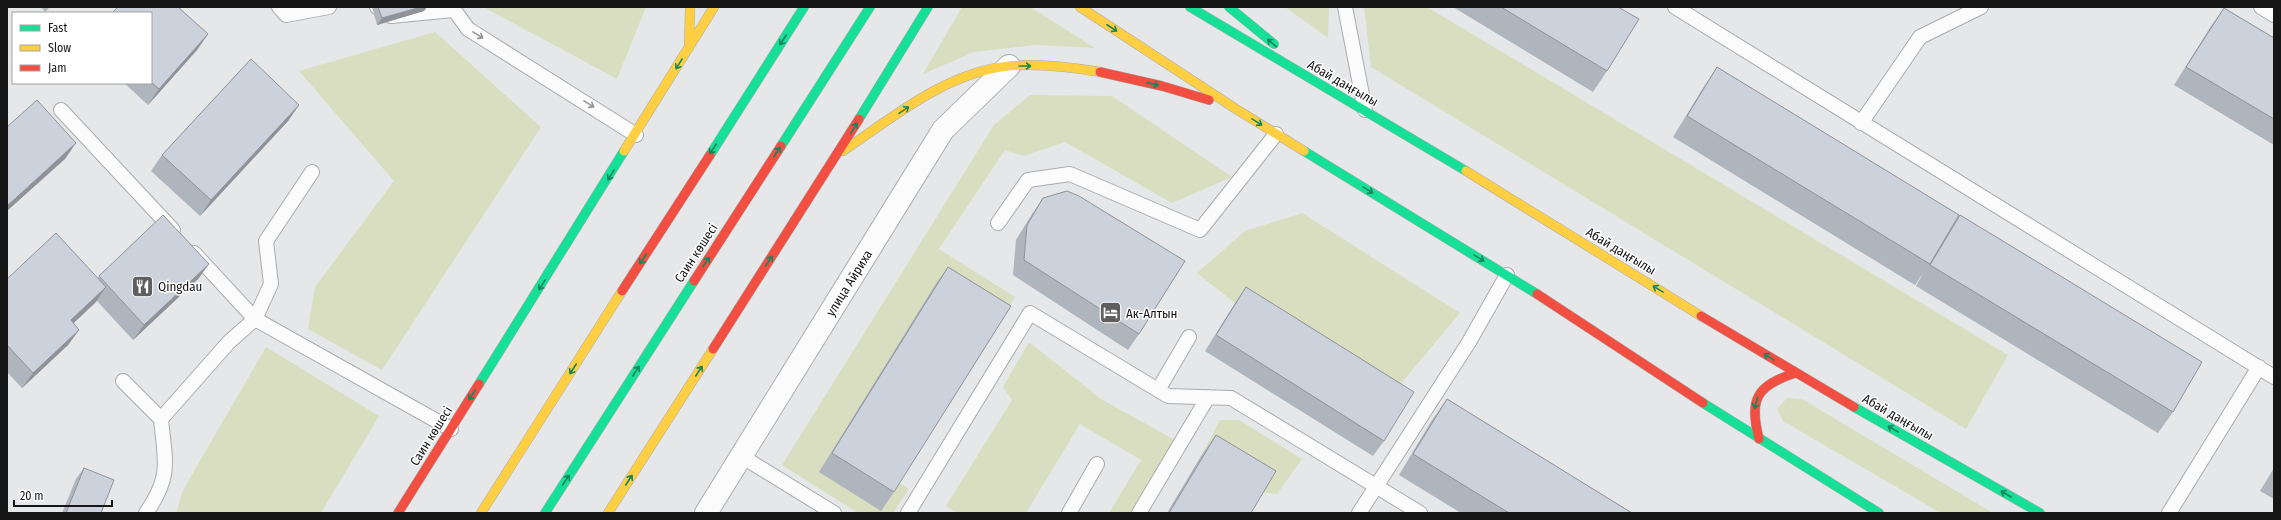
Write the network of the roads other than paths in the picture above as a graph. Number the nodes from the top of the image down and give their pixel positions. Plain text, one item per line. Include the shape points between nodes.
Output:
1 (279, 7) edge
2 (329, 7) edge
3 (377, 7) edge
4 (690, 7) edge
5 (714, 7) edge
6 (804, 7) edge
7 (870, 7) edge
8 (928, 7) edge
9 (1080, 7) edge
10 (1190, 7) edge
11 (1229, 7) edge
12 (1344, 7) edge
13 (1675, 7) edge
14 (1980, 7) edge
15 (2261, 7) edge
16 (453, 9) edge
17 (405, 11) edge
18 (2274, 15) edge
19 (688, 50) junction
20 (1008, 66) junction
21 (1324, 86) junction
22 (1236, 109) junction
23 (61, 110) dead end
24 (1365, 110) junction
25 (1861, 124) junction
26 (1276, 134) junction
27 (636, 135) junction
28 (837, 156) junction
29 (312, 172) dead end
30 (998, 223) dead end
31 (1507, 275) junction
32 (256, 319) junction
33 (1189, 338) dead end
34 (2259, 367) junction
35 (1795, 373) junction
36 (2274, 377) edge
37 (123, 381) dead end
38 (1158, 390) junction
39 (1208, 397) junction
40 (161, 419) junction
41 (451, 429) junction
42 (1759, 439) junction
43 (741, 456) junction
44 (1098, 464) dead end
45 (1378, 486) junction
46 (910, 512) edge
47 (146, 513) edge
48 (398, 513) edge
49 (481, 513) edge
50 (545, 513) edge
51 (608, 513) edge
52 (706, 513) edge
53 (834, 513) edge
54 (1069, 513) edge
55 (1139, 513) edge
56 (1359, 513) edge
57 (1420, 513) edge
58 (1879, 513) edge
59 (2040, 513) edge
60 (2169, 513) edge

1 - 2 lane via 286,15
3 - 17 lane via 391,16
4 - 19 main road
5 - 19 main road, Саин көшесі
6 -> 49 main road
50 -> 7 main road, Саин көшесі
28 -> 8 main road
9 -> 22 main road
10 - 21 main road, Абай даңғылы
21 -> 11 main road
12 - 24 lane
13 - 25 lane
14 - 25 lane via 1920,37
15 - 18 lane
16 - 17 lane
16 -> 27 lane via 468,28
19 -> 27 main road, Саин көшесі
20 -> 22 main road via 1061,66 1124,77 1170,88
28 -> 20 main road via 921,99 961,80
20 - 43 street, улица Айриха via 943,130
21 - 24 main road, Абай даңғылы
22 -> 26 main road
23 - 32 lane
35 -> 24 main road, Абай даңғылы
25 - 34 lane
26 - 30 lane via 1200,230 1070,174 1028,180
26 -> 31 main road
27 -> 41 main road, Саин көшесі
51 -> 28 main road
29 - 32 lane via 266,241 270,284
31 - 42 main road
31 - 45 lane via 1469,342
32 - 40 lane via 229,342
32 - 41 lane
33 - 38 lane
34 - 36 lane
34 - 60 lane
35 -> 42 main road via 1775,378 1760,390 1754,405 1754,422
59 -> 35 main road, Абай даңғылы
37 - 40 lane
38 - 39 lane via 1168,396
38 - 46 lane via 1030,313
39 - 45 lane via 1231,398
39 - 55 lane
40 - 47 lane via 166,473 159,495
41 - 48 main road, Саин көшесі
42 - 58 main road
43 - 52 street, улица Айриха
43 - 53 lane
44 - 54 lane
45 - 56 lane
45 - 57 lane

